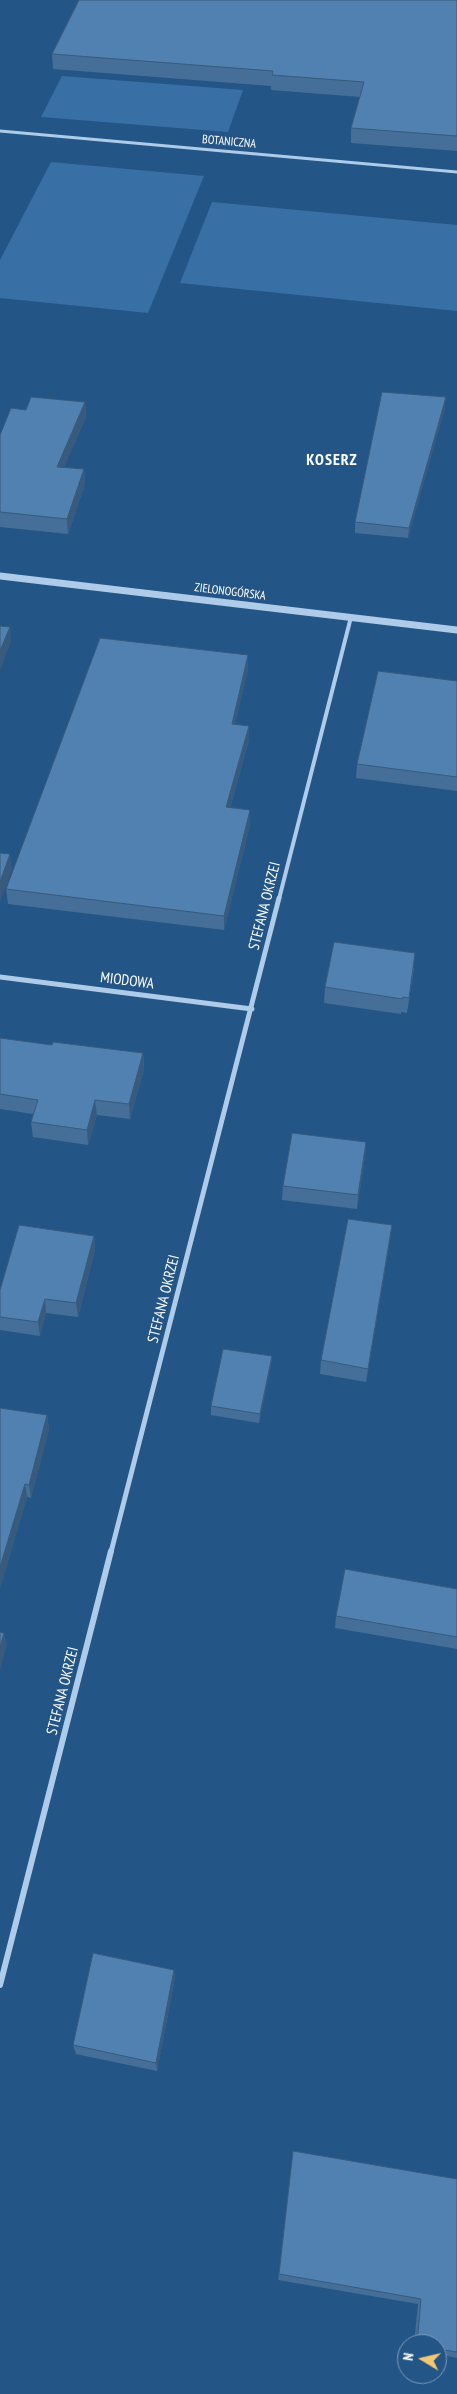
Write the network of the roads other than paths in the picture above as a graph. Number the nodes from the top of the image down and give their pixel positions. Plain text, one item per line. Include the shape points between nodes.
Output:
1 (0, 130) edge
2 (457, 172) edge
3 (0, 576) edge
4 (351, 618) junction
5 (457, 630) edge
6 (0, 978) edge
7 (252, 1010) junction
8 (0, 1986) edge

1 - 2 street, BOTANICZNA
3 - 4 street, ZIELONOGÓRSKA
4 - 5 street, ZIELONOGÓRSKA
4 - 7 street, STEFANA OKRZEI
6 - 7 street, MIODOWA
7 - 8 street, STEFANA OKRZEI

